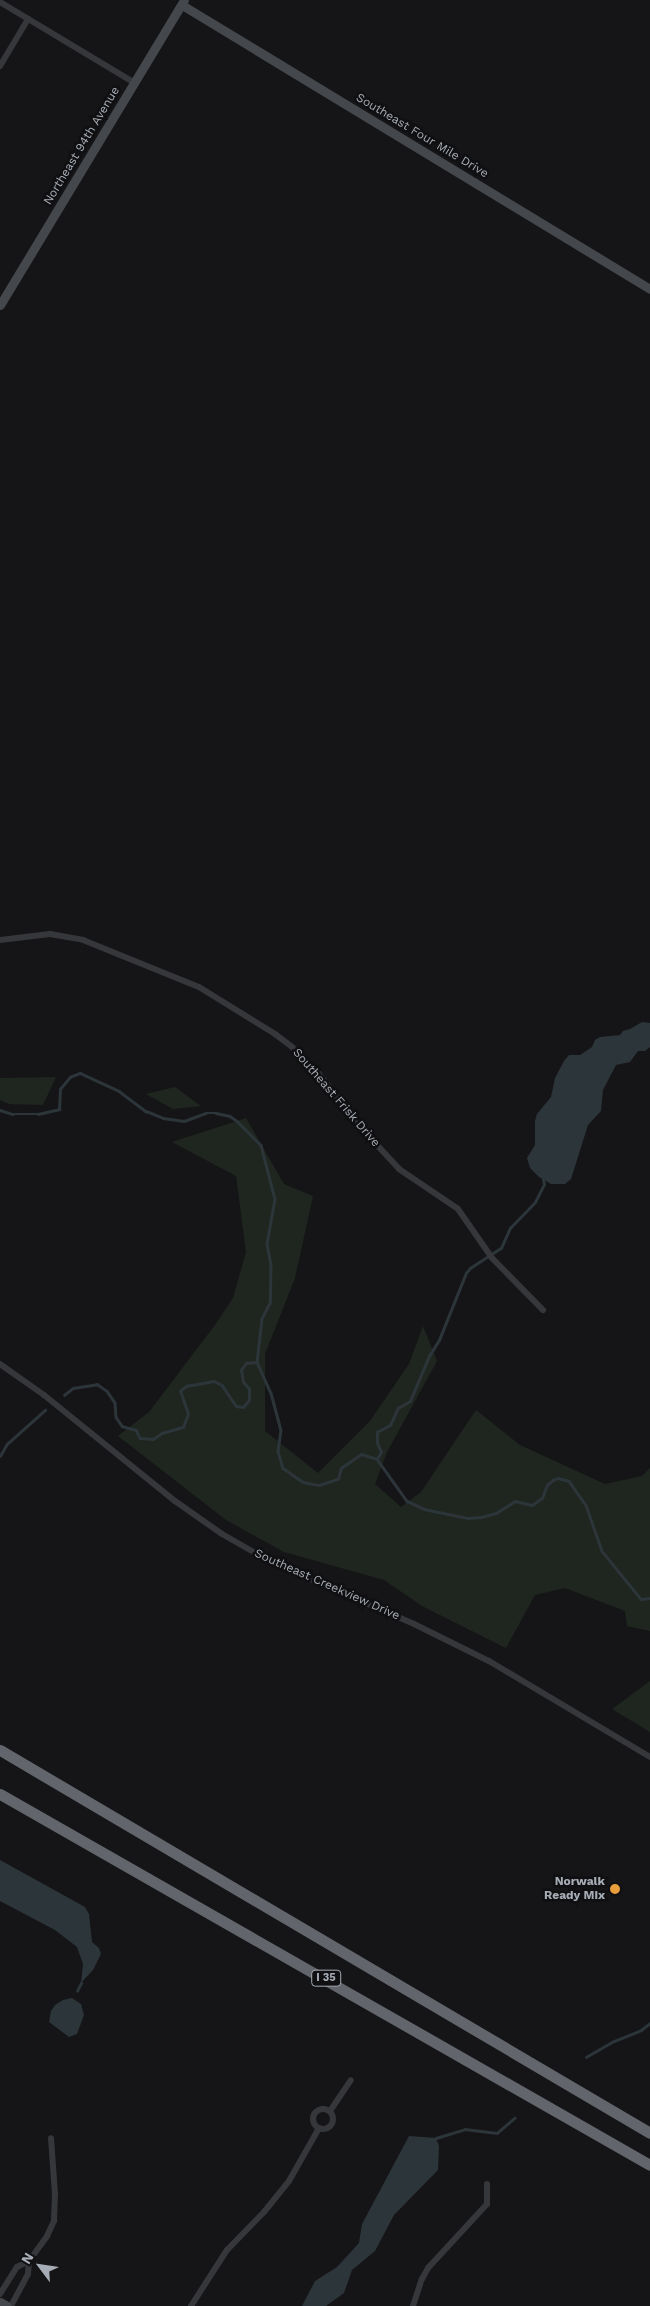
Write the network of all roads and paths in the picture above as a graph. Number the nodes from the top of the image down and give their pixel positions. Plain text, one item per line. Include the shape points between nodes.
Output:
1 (0, 2) edge
2 (183, 2) edge
3 (28, 20) junction
4 (0, 66) edge
5 (134, 83) junction
6 (650, 289) edge
7 (0, 305) edge
8 (0, 940) edge
9 (542, 1310) dead end
10 (0, 1364) edge
11 (0, 1750) edge
12 (650, 1757) edge
13 (0, 1794) edge
14 (351, 2080) dead end
15 (330, 2111) junction
16 (319, 2128) junction
17 (650, 2133) edge
18 (51, 2138) dead end
19 (650, 2165) edge
20 (487, 2184) dead end
21 (29, 2261) junction
22 (0, 2294) edge
23 (0, 2302) edge
24 (9, 2306) edge
25 (191, 2306) edge
26 (413, 2306) edge

1 - 3 street
2 - 5 main road, Northeast 94th Avenue
2 - 6 main road, Southeast Four Mile Drive
3 - 4 street
3 - 5 street
5 - 7 main road, Northeast 94th Avenue
8 - 9 street, Southeast Frisk Drive via 50,934 83,940 199,987 275,1034 318,1073 400,1168 458,1209 492,1258
10 - 12 street, Southeast Creekview Drive via 222,1534 271,1562 414,1624 489,1661
11 - 17 highway, I 35
13 - 19 highway, I 35
14 - 15 street
15 - 16 street via 332,2124
15 - 16 street via 321,2109 314,2114 314,2122
16 - 25 street via 289,2181 227,2250
18 - 21 street via 54,2221
20 - 26 street via 487,2204 428,2268
21 - 22 street via 17,2267
21 - 24 street via 28,2274
23 - 24 main road

